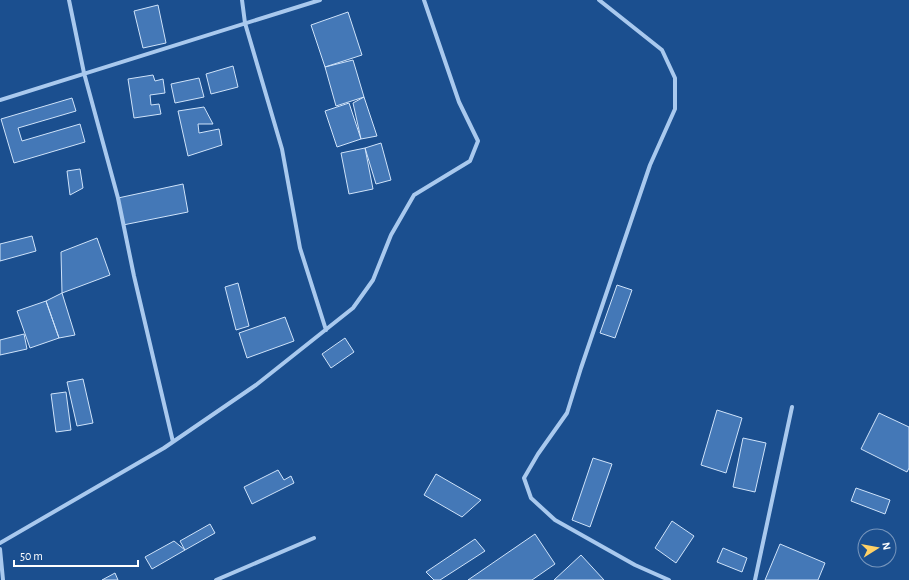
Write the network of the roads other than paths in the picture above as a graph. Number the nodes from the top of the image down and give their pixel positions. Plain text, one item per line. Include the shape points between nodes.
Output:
1 (69, 0) edge
2 (242, 0) edge
3 (320, 0) edge
4 (424, 0) edge
5 (599, 0) edge
6 (245, 23) junction
7 (84, 73) junction
8 (0, 100) edge
9 (326, 330) junction
10 (792, 407) dead end
11 (173, 442) junction
12 (314, 538) dead end
13 (0, 542) edge
14 (0, 549) edge
15 (3, 580) edge
16 (216, 580) edge
17 (669, 580) edge
18 (755, 580) edge

1 - 7 street
2 - 6 street
3 - 6 street
4 - 9 street via 459,102 478,141 470,161 414,195 391,235 373,280 354,308
5 - 17 street via 662,50 675,78 675,109 650,165 568,413 524,478 531,498 555,520 635,565
6 - 7 street
6 - 9 street via 282,149 300,248
7 - 8 street
7 - 11 street via 118,198
9 - 11 street via 256,385
10 - 18 street
11 - 13 street
12 - 16 street
14 - 15 street

